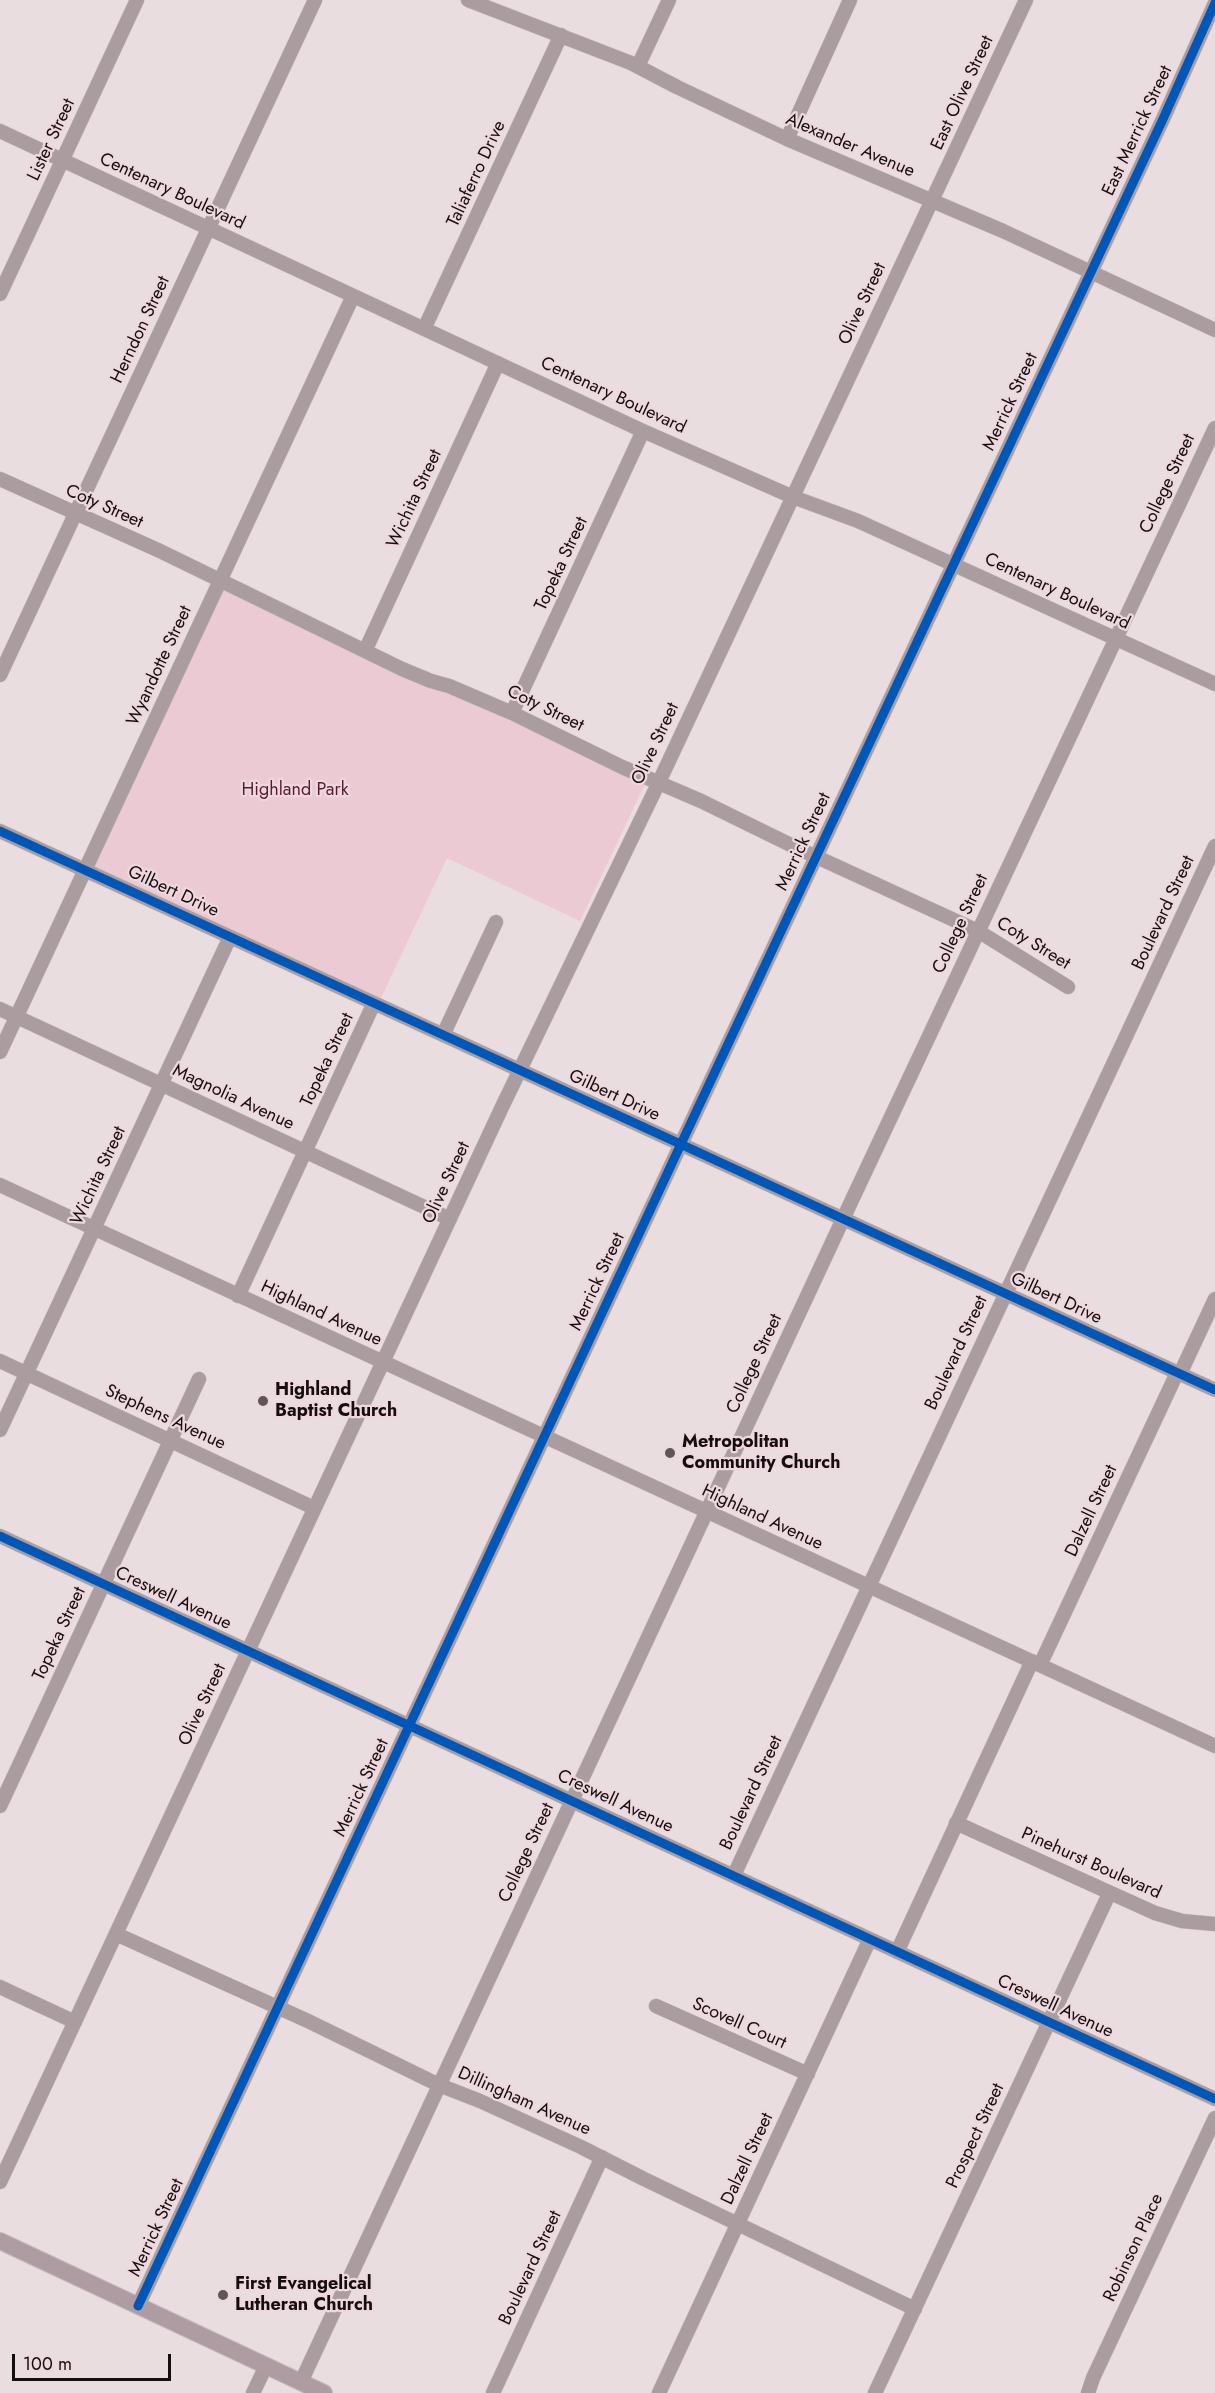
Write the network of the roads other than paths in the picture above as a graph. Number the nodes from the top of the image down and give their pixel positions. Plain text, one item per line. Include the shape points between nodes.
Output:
1 (137, 0) edge
2 (315, 0) edge
3 (468, 0) edge
4 (669, 0) edge
5 (850, 0) edge
6 (1026, 0) edge
7 (1215, 3) edge
8 (492, 5) edge
9 (561, 35) junction
10 (638, 66) junction
11 (0, 131) edge
12 (787, 139) junction
13 (63, 160) junction
14 (932, 201) junction
15 (208, 229) junction
16 (1090, 273) junction
17 (0, 294) edge
18 (353, 296) junction
19 (424, 329) junction
20 (1215, 330) edge
21 (498, 363) junction
22 (1215, 428) edge
23 (643, 431) junction
24 (0, 479) edge
25 (793, 497) junction
26 (75, 514) junction
27 (953, 564) junction
28 (220, 581) junction
29 (1115, 639) junction
30 (365, 651) junction
31 (0, 675) edge
32 (1215, 684) edge
33 (512, 713) junction
34 (659, 782) junction
35 (0, 831) edge
36 (1215, 846) edge
37 (816, 856) junction
38 (85, 870) junction
39 (496, 922) dead end
40 (978, 931) junction
41 (230, 937) junction
42 (1068, 987) dead end
43 (374, 1003) junction
44 (0, 1009) edge
45 (16, 1017) junction
46 (443, 1035) junction
47 (0, 1052) edge
48 (520, 1071) junction
49 (161, 1084) junction
50 (681, 1144) junction
51 (305, 1151) junction
52 (0, 1185) edge
53 (450, 1219) junction
54 (843, 1219) junction
55 (94, 1229) junction
56 (1005, 1294) junction
57 (238, 1296) junction
58 (1215, 1299) edge
59 (0, 1361) edge
60 (383, 1363) junction
61 (1178, 1373) junction
62 (26, 1374) junction
63 (200, 1379) dead end
64 (1215, 1390) edge
65 (0, 1430) edge
66 (544, 1437) junction
67 (171, 1441) junction
68 (314, 1508) junction
69 (706, 1512) junction
70 (0, 1536) edge
71 (103, 1584) junction
72 (868, 1586) junction
73 (248, 1651) junction
74 (1036, 1663) junction
75 (410, 1725) junction
76 (1214, 1743) edge
77 (572, 1800) junction
78 (0, 1806) edge
79 (956, 1823) junction
80 (734, 1875) junction
81 (1109, 1894) junction
82 (1215, 1924) edge
83 (116, 1934) junction
84 (870, 1939) junction
85 (897, 1952) junction
86 (0, 1987) edge
87 (656, 2006) dead end
88 (278, 2008) junction
89 (75, 2022) junction
90 (1049, 2022) junction
91 (808, 2074) junction
92 (439, 2085) junction
93 (1215, 2099) edge
94 (1215, 2118) edge
95 (602, 2157) junction
96 (0, 2182) edge
97 (738, 2223) junction
98 (0, 2241) edge
99 (138, 2306) junction
100 (915, 2308) junction
101 (266, 2366) junction
102 (301, 2382) junction
103 (253, 2393) edge
104 (324, 2393) edge
105 (493, 2393) edge
106 (658, 2393) edge
107 (875, 2393) edge
108 (1088, 2393) edge

1 - 13 street, Lister Street
2 - 15 street, Herndon Street
3 - 8 street, Alexander Avenue
4 - 10 street
5 - 12 street
6 - 14 street, East Olive Street
7 - 16 street, East Merrick Street
8 - 9 street, Alexander Avenue
9 - 10 street, Alexander Avenue
9 - 19 street, Taliaferro Drive
10 - 12 street, Alexander Avenue
11 - 13 street, Centenary Boulevard
12 - 14 street, Alexander Avenue
13 - 15 street, Centenary Boulevard
13 - 17 street, Lister Street
14 - 16 street, Alexander Avenue
14 - 25 street, Olive Street
15 - 18 street, Centenary Boulevard
15 - 26 street, Herndon Street
16 - 20 street, Alexander Avenue
16 - 27 street, Merrick Street
18 - 19 street, Centenary Boulevard
18 - 28 street, Wyandotte Street
19 - 21 street, Centenary Boulevard
21 - 23 street, Centenary Boulevard
21 - 30 street, Wichita Street
22 - 29 street, College Street
23 - 25 street, Centenary Boulevard
23 - 33 street, Topeka Street
24 - 26 street, Coty Street
25 - 27 street, Centenary Boulevard
25 - 34 street, Olive Street
26 - 28 street, Coty Street
26 - 31 street, Herndon Street
27 - 29 street, Centenary Boulevard
27 - 37 street, Merrick Street
28 - 30 street, Coty Street
28 - 38 street, Wyandotte Street
29 - 32 street, Centenary Boulevard
29 - 40 street, College Street
30 - 33 street, Coty Street
33 - 34 street, Coty Street
34 - 37 street, Coty Street
34 - 48 street, Olive Street
35 - 38 street, Gilbert Drive
36 - 56 street, Boulevard Street
37 - 40 street, Coty Street
37 - 50 street, Merrick Street
38 - 41 street, Gilbert Drive
38 - 45 street, Wyandotte Street
39 - 46 street
40 - 42 street, Coty Street
40 - 54 street, College Street
41 - 43 street, Gilbert Drive
41 - 49 street, Wichita Street
43 - 46 street, Gilbert Drive
43 - 51 street, Topeka Street
44 - 45 street, Magnolia Avenue
45 - 47 street, Wyandotte Street
45 - 49 street, Magnolia Avenue
46 - 48 street, Gilbert Drive
48 - 50 street, Gilbert Drive
48 - 53 street, Olive Street
49 - 51 street, Magnolia Avenue
49 - 55 street, Wichita Street
50 - 54 street, Gilbert Drive
50 - 66 street, Merrick Street
51 - 53 street, Magnolia Avenue
51 - 57 street, Topeka Street
52 - 55 street, Highland Avenue
53 - 60 street, Olive Street
54 - 56 street, Gilbert Drive
54 - 69 street, College Street
55 - 57 street, Highland Avenue
55 - 62 street, Wichita Street
56 - 61 street, Gilbert Drive
56 - 72 street, Boulevard Street
57 - 60 street, Highland Avenue
58 - 61 street, Dalzell Street
59 - 62 street, Stephens Avenue
60 - 66 street, Highland Avenue
60 - 68 street, Olive Street
61 - 64 street, Gilbert Drive
61 - 74 street, Dalzell Street
62 - 65 street, Wichita Street
62 - 67 street, Stephens Avenue
63 - 67 street, Topeka Street
66 - 69 street, Highland Avenue
66 - 75 street, Merrick Street
67 - 68 street, Stephens Avenue
67 - 71 street, Topeka Street
68 - 73 street, Olive Street
69 - 72 street, Highland Avenue
69 - 77 street, College Street
70 - 71 street, Creswell Avenue
71 - 73 street, Creswell Avenue
71 - 78 street, Topeka Street
72 - 74 street, Highland Avenue
72 - 80 street, Boulevard Street
73 - 75 street, Creswell Avenue
73 - 83 street, Olive Street
74 - 76 street, Highland Avenue
74 - 79 street, Dalzell Street
75 - 77 street, Creswell Avenue
75 - 88 street, Merrick Street
77 - 80 street, Creswell Avenue
77 - 92 street, College Street
79 - 81 street, Pinehurst Boulevard
79 - 85 street, Dalzell Street
80 - 84 street, Creswell Avenue
81 - 82 street, Pinehurst Boulevard via 1168,1918
81 - 90 street, Prospect Street
83 - 88 street, Dillingham Avenue
83 - 89 street, Olive Street
84 - 85 street, Creswell Avenue
84 - 91 street, Dalzell Street
85 - 90 street, Creswell Avenue
86 - 89 street
87 - 91 street, Scovell Court
88 - 92 street, Dillingham Avenue
88 - 99 street, Merrick Street
89 - 96 street, Olive Street
90 - 93 street, Creswell Avenue
90 - 100 street, Prospect Street
91 - 97 street, Dalzell Street
92 - 95 street, Dillingham Avenue
92 - 102 street, College Street
94 - 108 street, Robinson Place
95 - 97 street, Dillingham Avenue
95 - 105 street, Boulevard Street
97 - 100 street, Dillingham Avenue
97 - 106 street, Dalzell Street
98 - 99 main road
99 - 101 main road
100 - 107 street, Prospect Street
101 - 102 main road
101 - 103 street
102 - 104 main road

